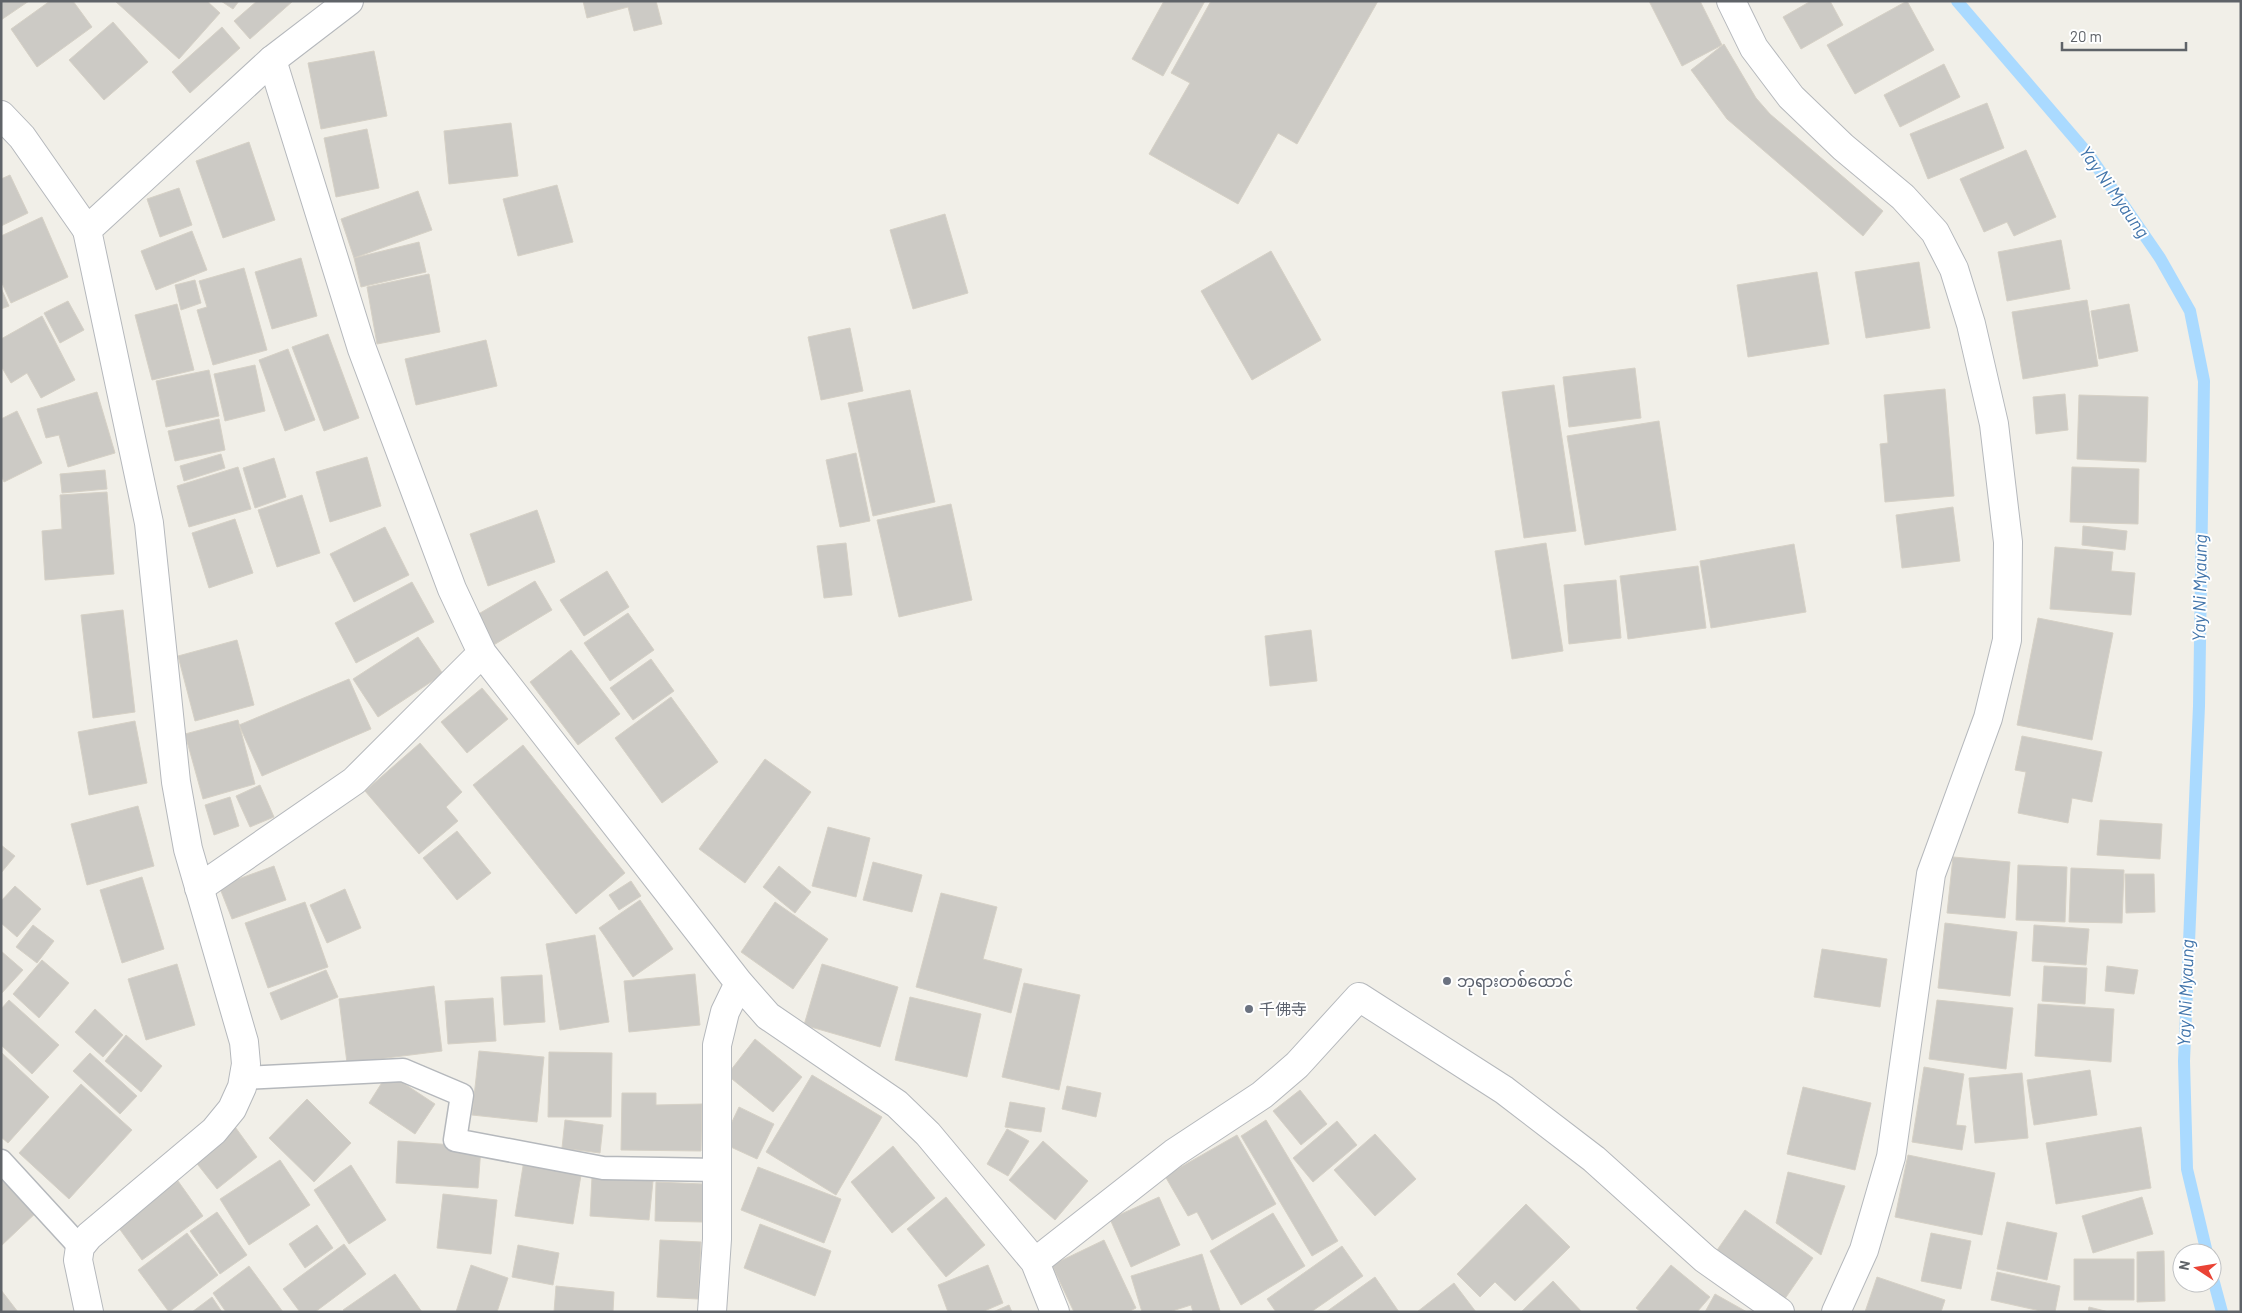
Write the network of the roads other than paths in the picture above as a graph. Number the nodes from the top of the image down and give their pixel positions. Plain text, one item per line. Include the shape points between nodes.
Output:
1 (349, 1) edge
2 (1731, 1) edge
3 (272, 60) junction
4 (1, 116) edge
5 (88, 230) junction
6 (482, 653) junction
7 (199, 888) junction
8 (739, 983) junction
9 (243, 1078) junction
10 (1, 1161) edge
11 (718, 1170) junction
12 (80, 1247) junction
13 (1034, 1262) junction
14 (89, 1312) edge
15 (712, 1312) edge
16 (1055, 1312) edge
17 (1780, 1312) edge
18 (1836, 1312) edge

1 - 3 street
2 - 18 street via 1754,48 1791,97 1843,147 1903,197 1935,232 1954,269 1971,324 1994,424 2008,542 2007,640 1988,718 1931,874 1891,1157 1864,1250
3 - 5 street
3 - 6 street via 362,349 452,589
4 - 5 street via 22,137
5 - 7 street via 149,523 176,782 188,850
6 - 7 street via 354,781
6 - 8 street
7 - 9 street via 244,1042 246,1064
8 - 11 street via 724,1012 717,1045
8 - 13 street via 768,1016 897,1104 928,1134
9 - 11 lane via 403,1070 462,1095 455,1140 603,1168
9 - 12 street via 232,1109 214,1131
10 - 12 lane
11 - 15 street
12 - 14 street via 78,1260
13 - 16 street
13 - 17 street via 1174,1153 1262,1095 1297,1065 1360,997 1504,1090 1594,1159 1705,1259

